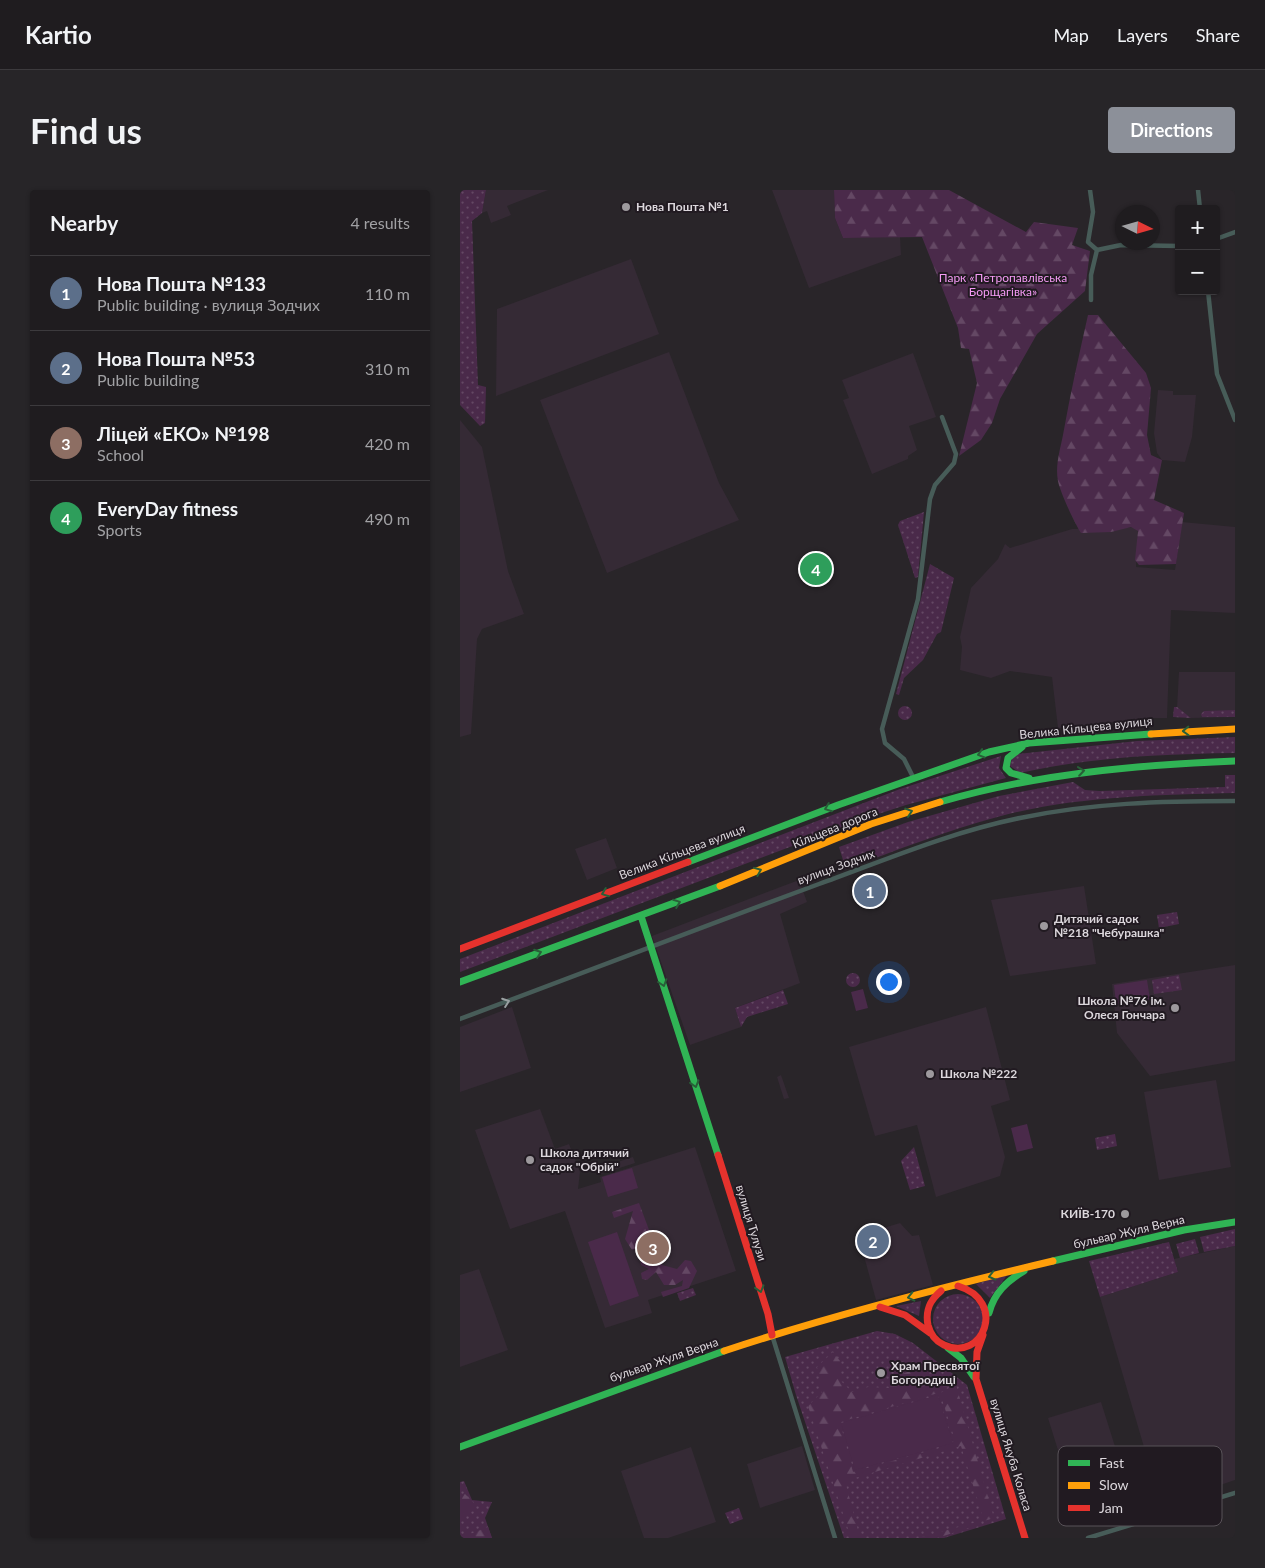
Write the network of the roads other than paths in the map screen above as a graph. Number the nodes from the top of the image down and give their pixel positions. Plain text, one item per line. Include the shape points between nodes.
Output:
1 (1090, 190) edge
2 (1198, 190) edge
3 (1200, 205) edge
4 (1235, 232) edge
5 (1220, 238) edge
6 (1175, 246) edge
7 (1097, 250) junction
8 (1208, 295) edge
9 (1091, 300) dead end
10 (942, 417) dead end
11 (1235, 420) edge
12 (1235, 729) edge
13 (1028, 743) junction
14 (1235, 761) edge
15 (914, 777) junction
16 (1033, 779) junction
17 (1235, 800) edge
18 (641, 916) junction
19 (651, 946) junction
20 (460, 949) edge
21 (460, 982) edge
22 (460, 1019) edge
23 (1235, 1222) edge
24 (1028, 1268) junction
25 (956, 1286) junction
26 (943, 1289) junction
27 (879, 1307) junction
28 (988, 1320) junction
29 (930, 1333) junction
30 (772, 1335) junction
31 (983, 1335) junction
32 (946, 1347) junction
33 (976, 1380) junction
34 (460, 1447) edge
35 (1235, 1493) edge
36 (1222, 1497) edge
37 (1127, 1526) edge
38 (835, 1538) edge
39 (1025, 1538) edge
40 (1088, 1538) edge

1 - 7 street via 1092,212 1088,242
2 - 3 street
4 - 5 street
6 - 7 street via 1121,245
7 - 9 street via 1090,275
8 - 11 street via 1217,374
10 - 15 street via 956,454 954,463 935,485 930,499 918,599 882,729 885,743 904,759
12 -> 13 main road, Велика Кільцева вулиця via 1120,734
13 -> 15 main road, Велика Кільцева вулиця via 989,752
13 - 16 main road via 1012,753 1005,766 1011,773
16 -> 14 main road, Кільцева дорога via 1135,765
15 -> 20 main road, Велика Кільцева вулиця
18 -> 16 main road, Кільцева дорога via 872,824 969,794
17 - 19 street, вулиця Зодчих via 1105,806 1019,818 939,841
18 - 19 main road, вулиця Тулузи
21 -> 18 main road, Кільцева дорога
22 -> 19 street, вулиця Зодчих
19 -> 30 main road, вулиця Тулузи
23 - 24 main road, бульвар Жуля Верна via 1184,1230
24 -> 25 main road, бульвар Жуля Верна
24 - 28 main road, бульвар Жуля Верна via 993,1299
25 - 26 main road, бульвар Жуля Верна
25 - 28 main road via 976,1293 986,1308
26 -> 27 main road, бульвар Жуля Верна
26 - 29 main road via 927,1308
27 - 29 main road via 905,1315
27 - 30 main road, бульвар Жуля Верна
28 - 31 main road
29 - 32 main road
30 - 34 main road, бульвар Жуля Верна
30 - 38 street, вулиця Тулузи
31 - 32 main road via 971,1345
31 - 33 main road, вулиця Якуба Коласа via 976,1352
32 - 33 main road, вулиця Якуба Коласа via 961,1358
33 - 39 main road, вулиця Якуба Коласа
35 - 36 street
37 - 40 street

